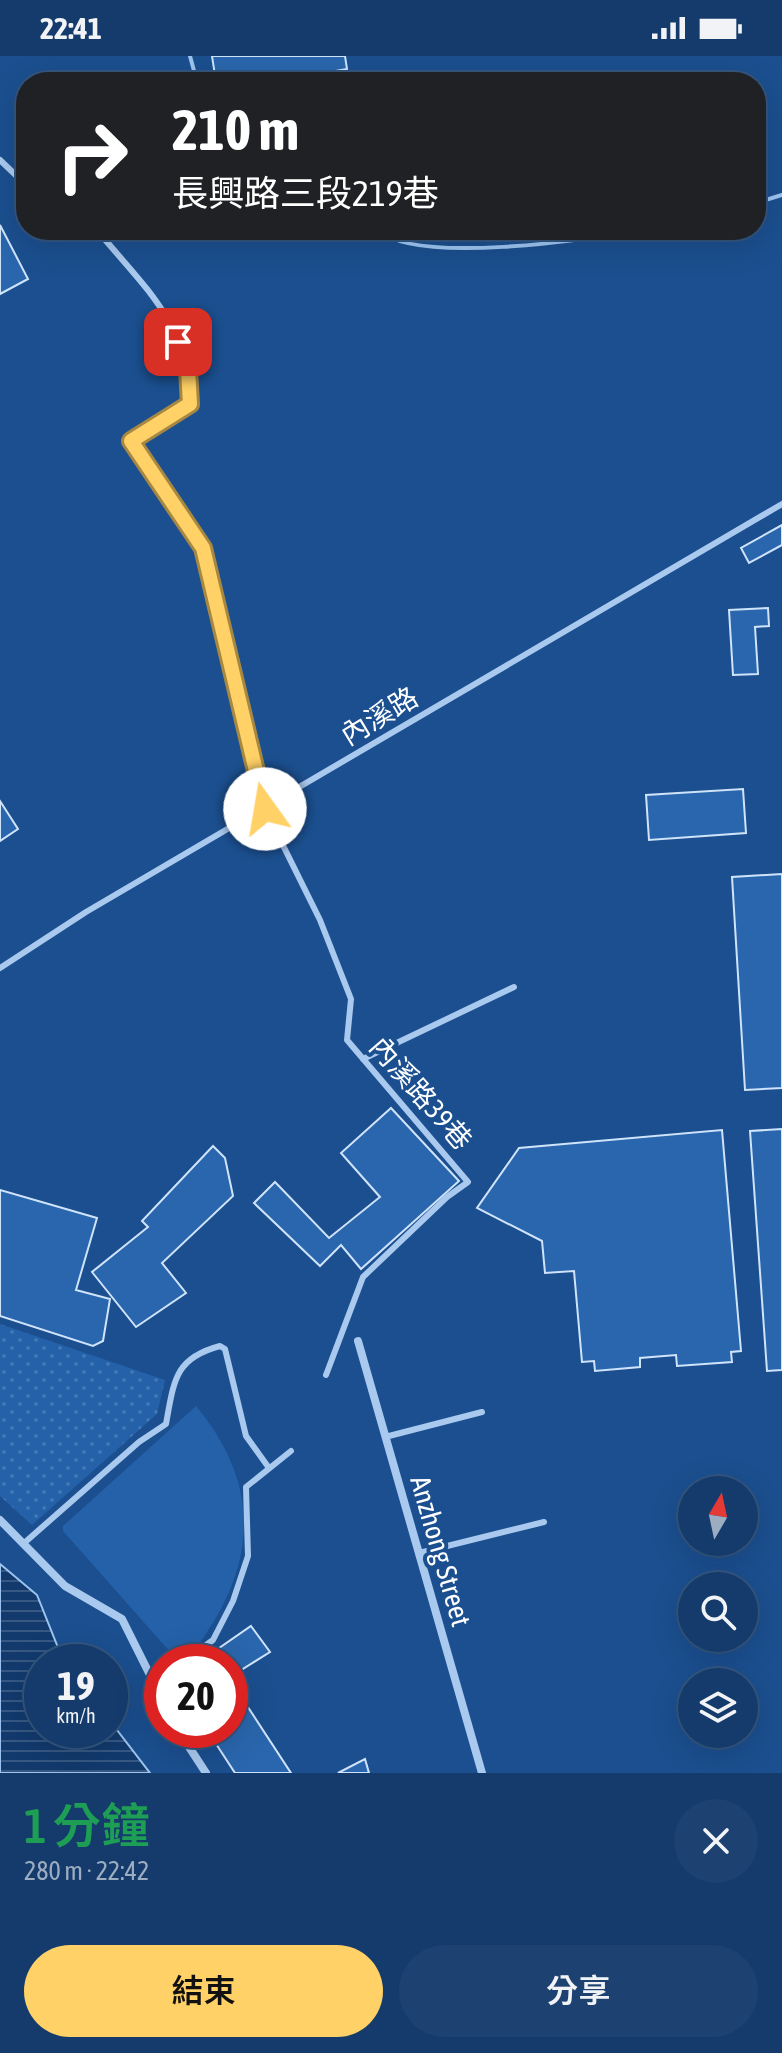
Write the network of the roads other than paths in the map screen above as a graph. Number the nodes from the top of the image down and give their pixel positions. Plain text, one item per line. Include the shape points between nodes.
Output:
1 (0, 160) edge
2 (16, 175) edge
3 (105, 240) edge
4 (782, 504) edge
5 (265, 809) junction
6 (0, 968) edge
7 (514, 987) dead end
8 (363, 1059) junction
9 (358, 1341) dead end
10 (326, 1375) dead end
11 (482, 1412) dead end
12 (385, 1437) junction
13 (291, 1451) dead end
14 (269, 1468) junction
15 (0, 1520) edge
16 (544, 1522) dead end
17 (23, 1544) junction
18 (419, 1553) junction
19 (208, 1644) edge
20 (144, 1667) edge
21 (190, 1748) edge
22 (206, 1773) edge
23 (482, 1773) edge

1 - 2 lane
3 - 5 lane, 內溪路39巷 via 168,314 188,369 190,404 131,441 203,548
4 - 5 lane, 內溪路
5 - 6 lane, 內溪路
5 - 8 lane, 內溪路39巷 via 320,920 351,999 347,1040
7 - 8 lane
8 - 10 lane, 內溪路39巷 via 468,1182 363,1277
9 - 12 street, Anzhong Street
11 - 12 lane
12 - 18 street, Anzhong Street
13 - 14 lane
14 - 17 lane via 246,1436 225,1349 196,1352 180,1373 166,1424
14 - 19 lane via 246,1487 248,1556 233,1601
15 - 17 street
16 - 18 lane
17 - 20 street via 65,1586 122,1619
18 - 23 street, Anzhong Street
21 - 22 street

